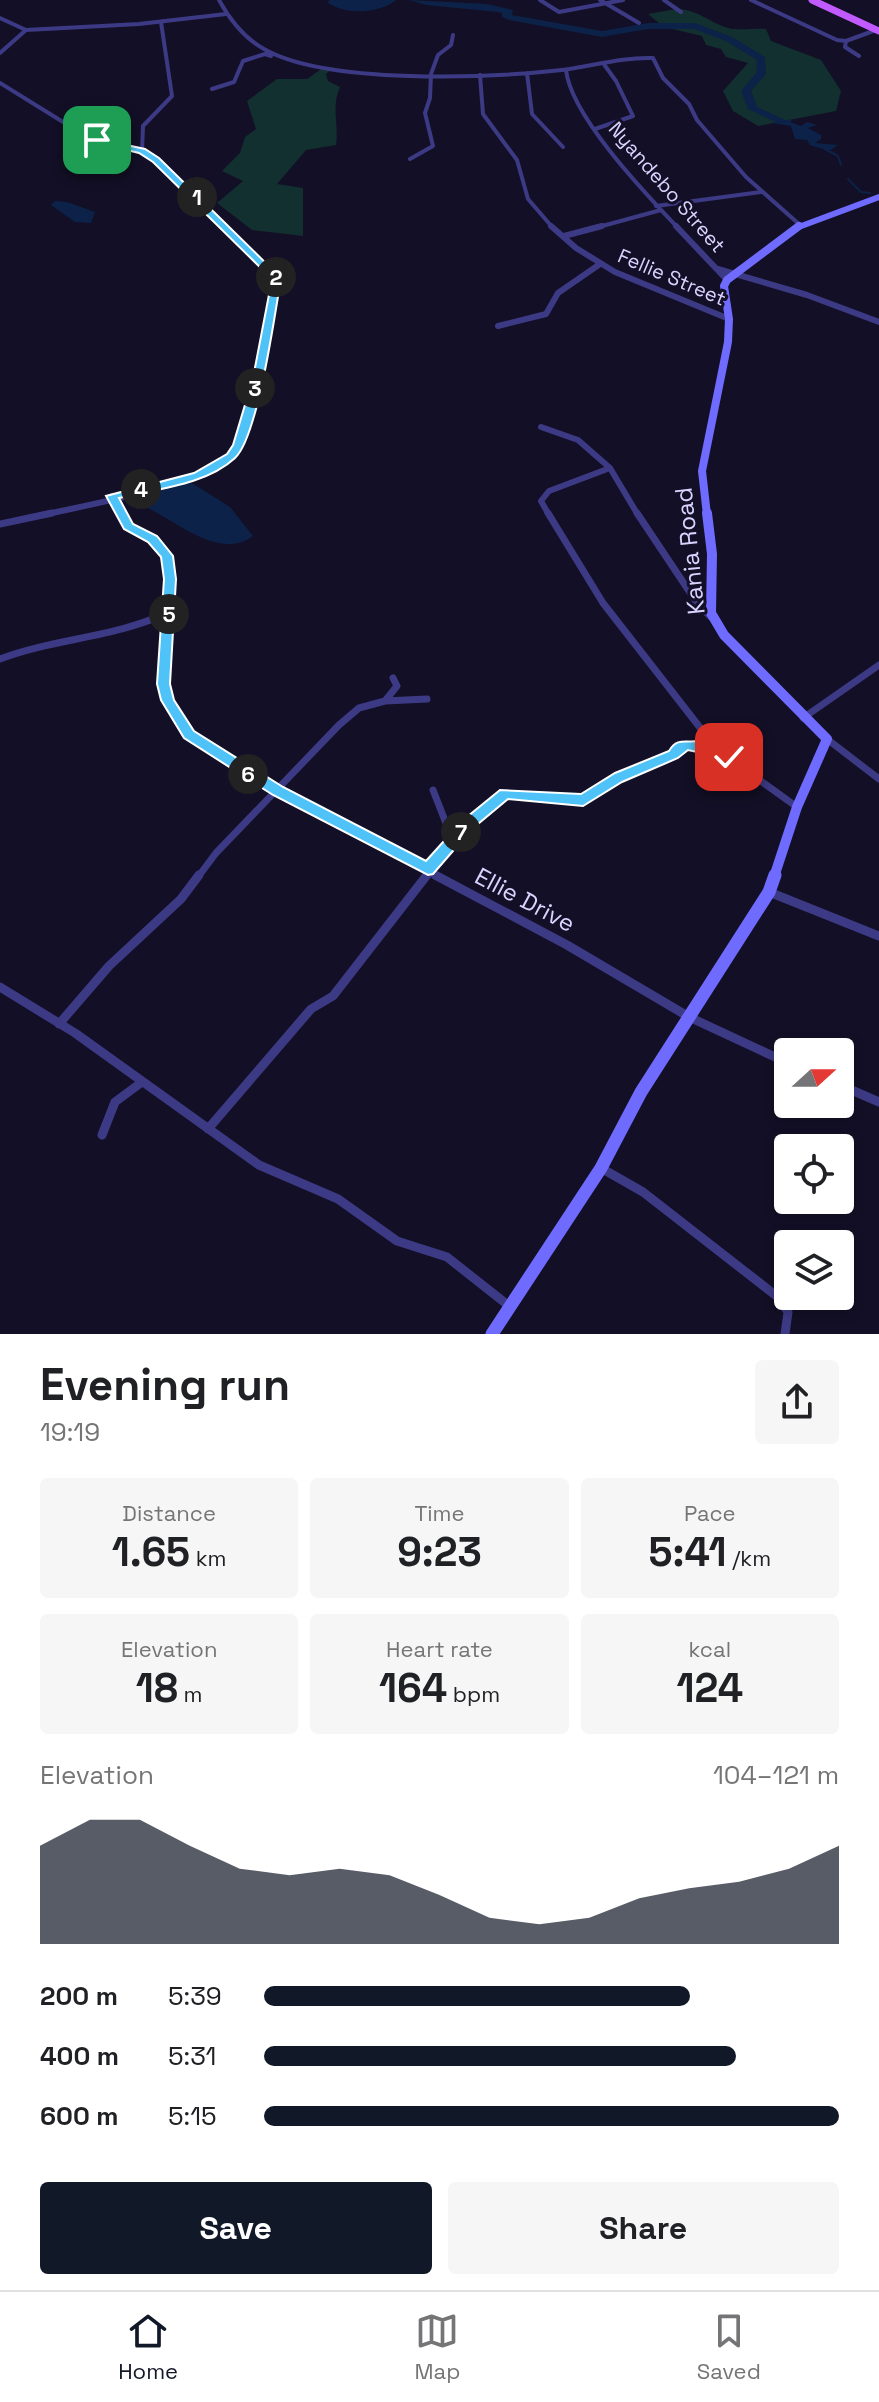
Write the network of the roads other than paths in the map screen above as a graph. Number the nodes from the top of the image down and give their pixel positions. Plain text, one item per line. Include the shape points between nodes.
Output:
1 (231, 0) edge
2 (540, 0) edge
3 (600, 0) edge
4 (623, 0) edge
5 (664, 0) edge
6 (751, 0) edge
7 (812, 0) edge
8 (819, 0) edge
9 (219, 1) edge
10 (609, 4) junction
11 (681, 12) dead end
12 (226, 14) junction
13 (0, 18) edge
14 (161, 22) junction
15 (639, 23) dead end
16 (875, 27) edge
17 (26, 30) junction
18 (453, 35) dead end
19 (846, 41) junction
20 (0, 53) edge
21 (277, 55) junction
22 (859, 56) dead end
23 (603, 63) junction
24 (566, 70) junction
25 (527, 73) junction
26 (431, 74) junction
27 (480, 75) junction
28 (0, 83) edge
29 (212, 89) dead end
30 (595, 129) junction
31 (563, 147) dead end
32 (142, 151) junction
33 (410, 159) dead end
34 (761, 192) junction
35 (879, 197) edge
36 (658, 208) junction
37 (800, 225) junction
38 (564, 236) junction
39 (600, 264) junction
40 (716, 269) junction
41 (736, 272) junction
42 (727, 280) junction
43 (729, 319) junction
44 (879, 322) edge
45 (498, 326) dead end
46 (541, 427) dead end
47 (610, 468) junction
48 (112, 496) junction
49 (0, 524) edge
50 (169, 612) junction
51 (714, 619) junction
52 (0, 659) edge
53 (879, 665) edge
54 (393, 678) dead end
55 (427, 699) dead end
56 (385, 701) junction
57 (803, 718) junction
58 (827, 739) junction
59 (712, 741) junction
60 (879, 779) edge
61 (433, 790) dead end
62 (278, 791) junction
63 (797, 807) junction
64 (453, 841) junction
65 (428, 869) junction
66 (769, 892) junction
67 (879, 936) edge
68 (0, 987) edge
69 (689, 1017) junction
70 (59, 1024) junction
71 (774, 1056) edge
72 (142, 1082) junction
73 (854, 1091) edge
74 (879, 1102) edge
75 (208, 1129) junction
76 (102, 1135) dead end
77 (601, 1168) junction
78 (509, 1306) junction
79 (492, 1334) edge
80 (785, 1334) edge

1 - 9 street
2 - 10 street via 559,12
3 - 10 street
4 - 10 street
5 - 11 street
6 - 19 street
7 - 16 main road
8 - 16 main road
9 - 12 street
10 - 15 street
12 - 14 street
12 - 21 street via 251,40
13 - 17 street
14 - 17 street
14 - 32 street via 172,96 143,126
16 - 19 street
17 - 20 street
18 - 26 street
19 - 22 street via 845,47
21 - 26 street via 388,75
21 - 29 street via 243,61 234,82
23 - 24 street
23 - 30 street via 633,116
23 - 34 street via 656,59 663,78
24 - 25 street
24 - 30 street, Nyandebo Street via 568,87
25 - 27 street
25 - 31 street via 532,114
26 - 27 street
26 - 33 street via 425,113 433,146
27 - 38 street, Fellie Street via 481,114 519,163 526,197
28 - 32 street via 84,135
30 - 36 street, Nyandebo Street
32 - 48 street via 277,278 239,446 198,475
34 - 36 street
34 - 37 street
35 - 37 main road
36 - 38 street
36 - 40 street, Nyandebo Street
37 - 41 main road
38 - 39 street, Fellie Street
39 - 43 street, Fellie Street
39 - 45 street via 558,293 546,314
40 - 41 street
40 - 42 street, Nyandebo Street
41 - 42 main road
41 - 44 street
42 - 43 main road, Kania Road
43 - 51 main road, Kania Road via 702,471
46 - 47 street via 578,440
47 - 51 street via 683,583
47 - 59 street via 549,491 541,501 603,603
48 - 49 street
48 - 50 street, Ellie Drive via 129,526 153,539 167,556
50 - 52 street via 125,629
50 - 62 street, Ellie Drive via 163,684 175,714 204,746
51 - 57 main road, Kania Road
53 - 57 street
54 - 56 street via 397,686
55 - 56 street
56 - 62 street via 359,708
57 - 58 main road, Kania Road
58 - 60 street
58 - 63 main road
59 - 63 street
59 - 64 street via 697,747 687,744 583,800 505,794
61 - 64 street
62 - 65 street, Ellie Drive
62 - 70 street
63 - 66 main road
64 - 65 street
65 - 69 street, Ellie Drive
65 - 75 street via 413,896 333,996 311,1009
66 - 67 street
66 - 69 main road
68 - 70 street
69 - 71 street, Ellie Drive
69 - 77 main road
70 - 72 street
72 - 75 street
72 - 76 street via 115,1102
73 - 74 street
75 - 78 street via 259,1165 338,1199 397,1241 447,1257
77 - 78 main road
77 - 80 street via 654,1200 779,1298 788,1312
78 - 79 main road

